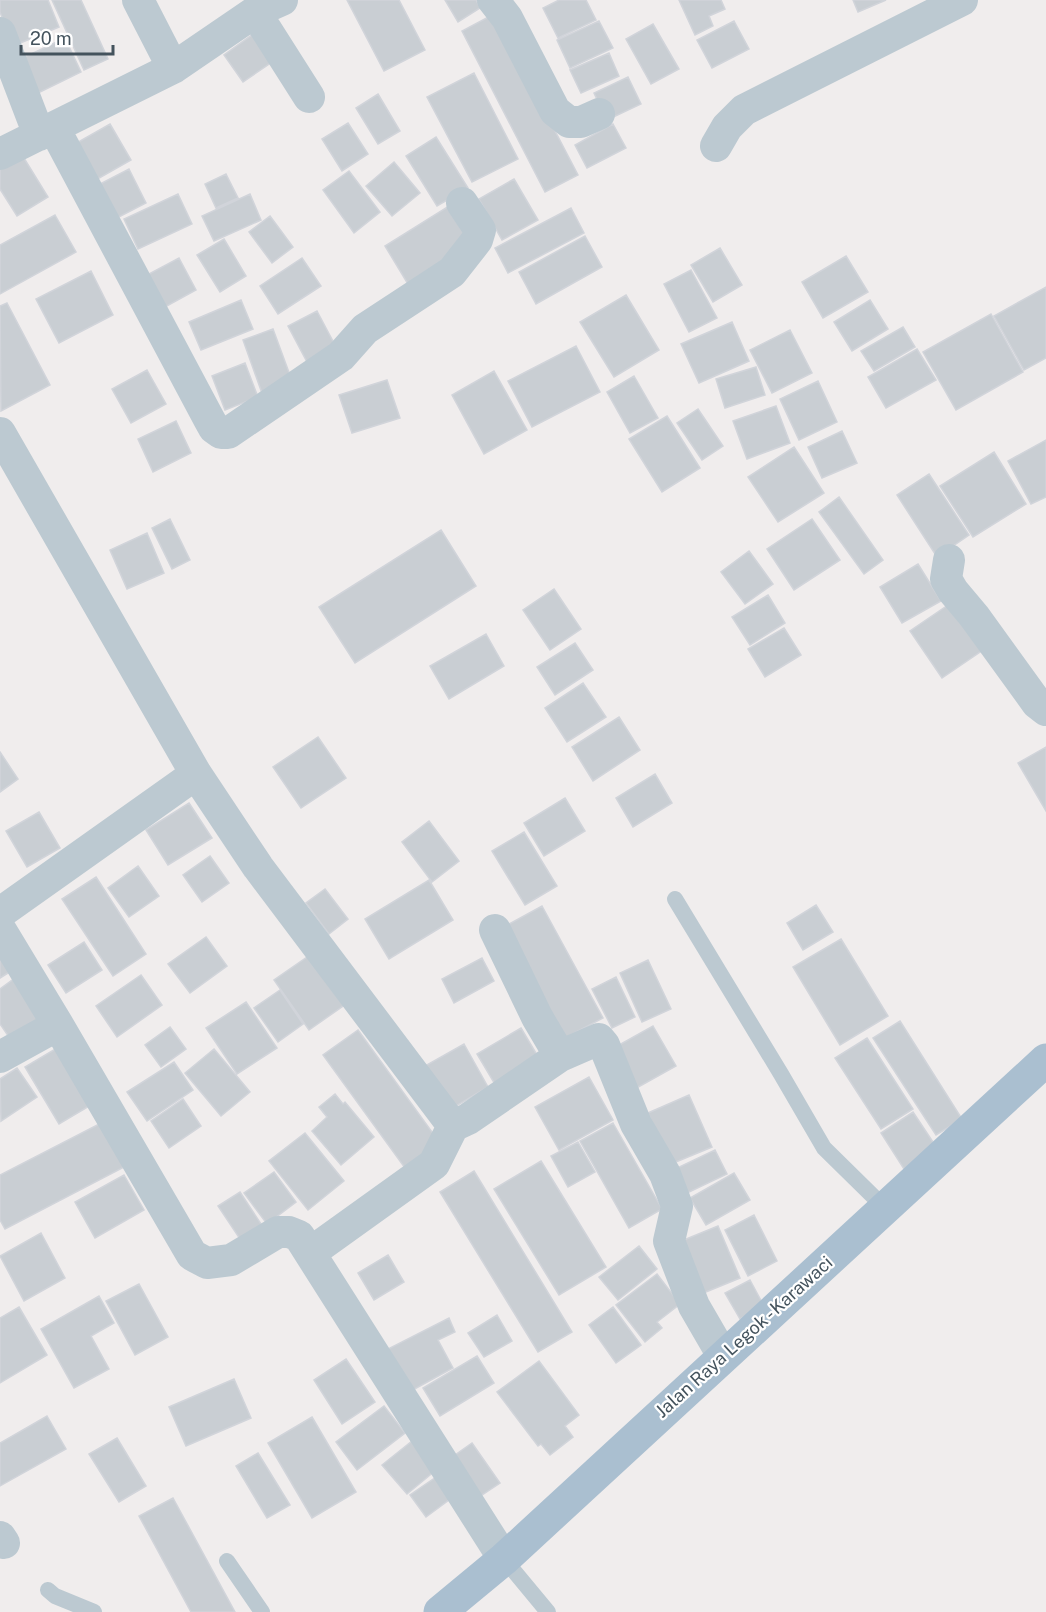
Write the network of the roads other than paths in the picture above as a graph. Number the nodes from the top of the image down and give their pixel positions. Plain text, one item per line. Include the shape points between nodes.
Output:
1 (138, 0) edge
2 (493, 0) edge
3 (962, 0) edge
4 (268, 6) edge
5 (0, 33) edge
6 (173, 68) junction
7 (309, 97) dead end
8 (599, 114) dead end
9 (46, 132) junction
10 (716, 146) dead end
11 (0, 154) edge
12 (462, 203) dead end
13 (0, 433) edge
14 (949, 560) dead end
15 (1046, 710) edge
16 (196, 774) junction
17 (675, 899) dead end
18 (0, 914) edge
19 (0, 929) edge
20 (495, 930) dead end
21 (58, 1025) junction
22 (560, 1056) junction
23 (0, 1057) edge
24 (1046, 1059) edge
25 (453, 1126) junction
26 (885, 1208) junction
27 (310, 1253) junction
28 (723, 1356) junction
29 (504, 1559) junction
30 (227, 1561) dead end
31 (48, 1590) dead end
32 (93, 1612) edge
33 (262, 1612) edge
34 (440, 1612) edge
35 (548, 1612) edge

1 - 6 street
2 - 8 street via 507,18 555,111 568,123
3 - 10 street via 744,110
4 - 6 street
4 - 7 street
5 - 9 street
6 - 9 street
9 - 11 street
9 - 12 street via 208,419 221,433 228,433 341,356 365,329 452,272 477,240 480,230
13 - 16 street
14 - 15 street via 946,579 953,591
16 - 18 street
16 - 25 street via 258,867
17 - 26 lane via 824,1148
19 - 21 street
20 - 22 street
21 - 23 street
21 - 27 street via 192,1255 207,1263 231,1260 278,1232 299,1236
22 - 25 street
22 - 28 street via 599,1039 604,1045 636,1124 665,1174 677,1206 669,1241 694,1306
24 - 26 main road, Jalan Raya Legok - Karawaci
25 - 27 street via 434,1164
26 - 28 main road, Jalan Raya Legok - Karawaci
27 - 29 street
28 - 29 main road, Jalan Raya Legok - Karawaci
29 - 34 main road, Jalan Raya Legok - Karawaci
29 - 35 lane
30 - 33 lane
31 - 32 lane

